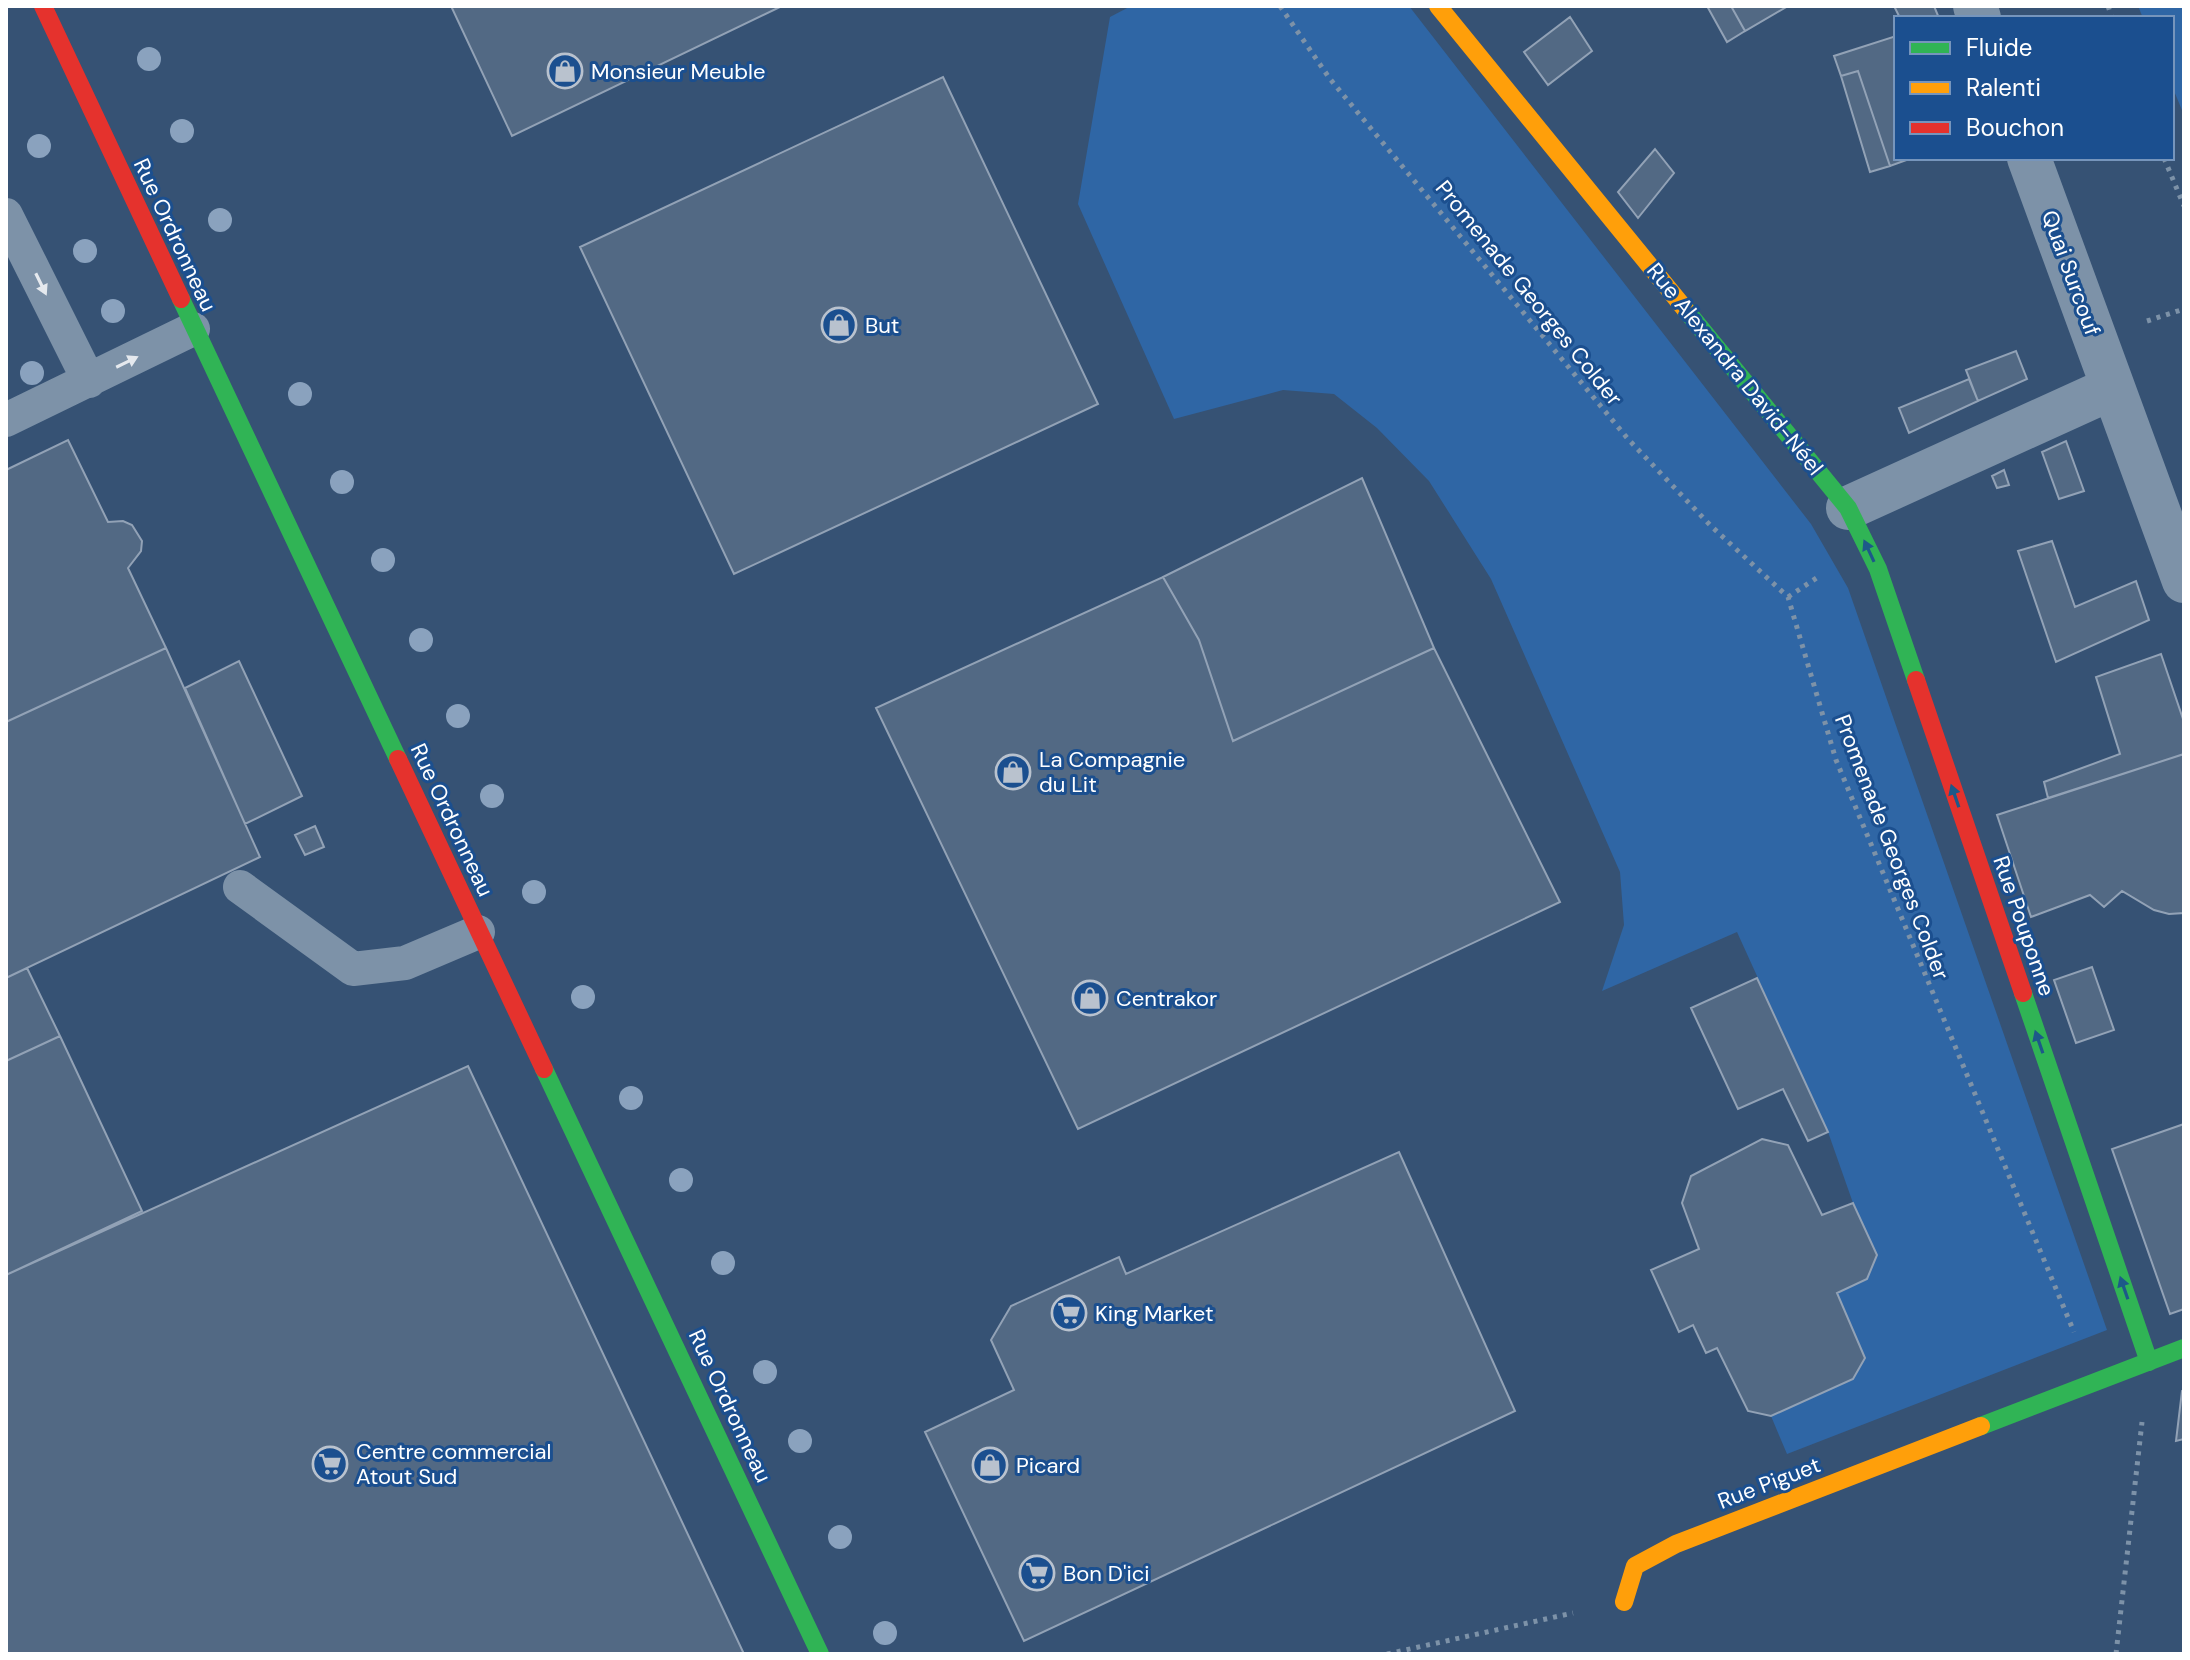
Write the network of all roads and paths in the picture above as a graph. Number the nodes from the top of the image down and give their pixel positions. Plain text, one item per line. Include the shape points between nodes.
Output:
1 (43, 6) edge
2 (1280, 6) edge
3 (1438, 6) edge
4 (2030, 160) edge
5 (2165, 160) edge
6 (2184, 206) edge
7 (6, 215) edge
8 (2184, 309) edge
9 (2164, 316) dead end
10 (193, 329) junction
11 (89, 381) junction
12 (2112, 388) junction
13 (6, 420) edge
14 (1848, 508) junction
15 (2184, 581) edge
16 (240, 887) dead end
17 (478, 932) junction
18 (2184, 1348) edge
19 (2149, 1362) junction
20 (2095, 1382) junction
21 (1624, 1602) joint
22 (820, 1654) edge
23 (1387, 1654) edge
24 (2116, 1654) edge

1 - 10 street, Rue Ordronneau
2 - 20 path, Promenade Georges Colder via 1330,79 1628,439 1788,597 1836,760
3 - 14 street, Rue Alexandra David-Néel
4 - 12 street, Quai Surcouf
5 - 6 path
7 -> 11 lane
8 - 9 path
11 -> 10 lane
10 - 17 street, Rue Ordronneau
11 - 13 lane
12 - 14 street
12 - 15 street, Quai Surcouf
19 -> 14 street, Rue Pouponne via 1878,569
16 - 17 lane via 353,969 405,963
17 - 22 street, Rue Ordronneau
18 - 19 street, Rue Piguet
19 - 20 street, Rue Piguet
19 - 24 path
20 - 21 street, Rue Piguet via 1676,1544 1635,1566
21 - 23 path

